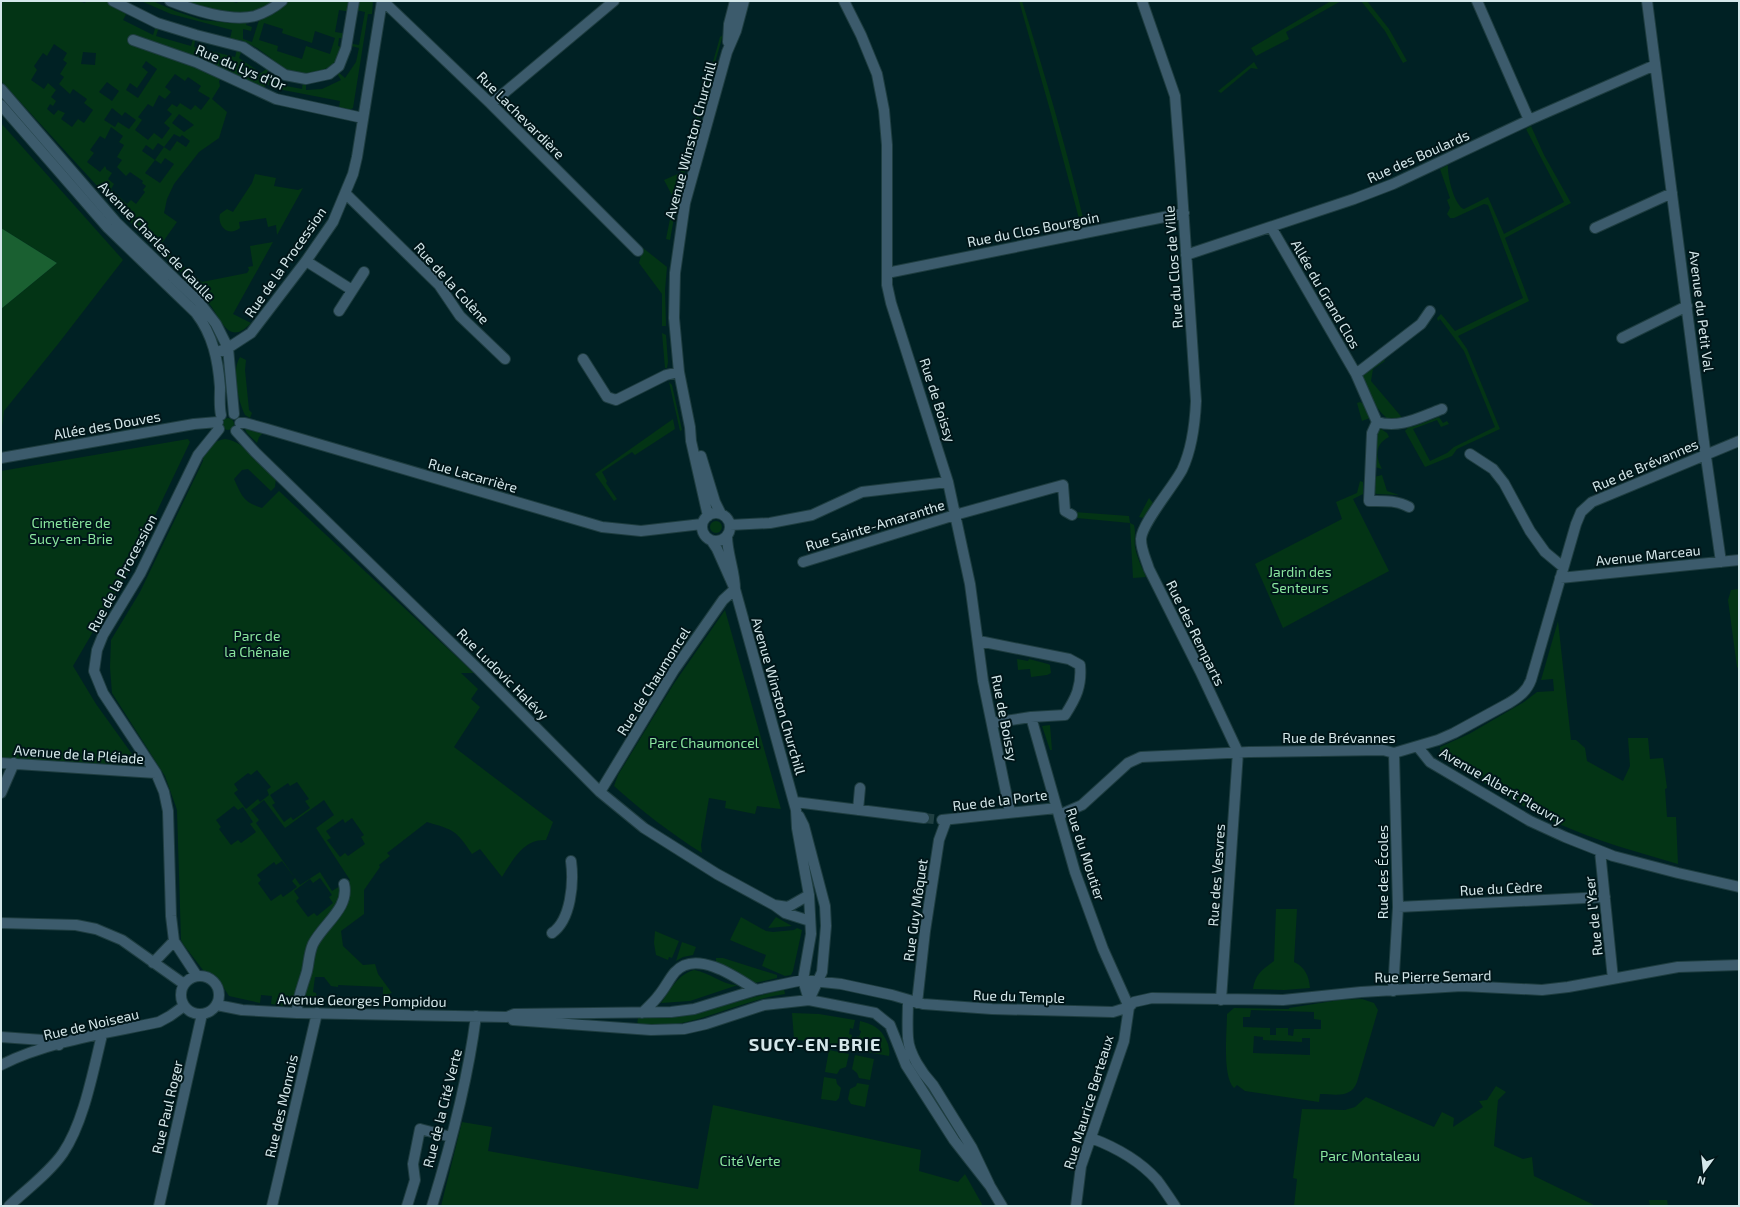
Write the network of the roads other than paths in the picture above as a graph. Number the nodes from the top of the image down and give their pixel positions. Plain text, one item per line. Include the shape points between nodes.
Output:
1 (113, 1) edge
2 (170, 1) edge
3 (282, 1) edge
4 (354, 1) edge
5 (382, 1) edge
6 (614, 1) edge
7 (735, 1) edge
8 (744, 1) edge
9 (844, 1) edge
10 (1142, 1) edge
11 (1477, 1) edge
12 (1647, 1) edge
13 (134, 40) dead end
14 (727, 52) junction
15 (1655, 65) junction
16 (1, 89) edge
17 (491, 104) junction
18 (1, 105) edge
19 (363, 118) junction
20 (1529, 120) junction
21 (345, 193) junction
22 (1672, 193) junction
23 (1184, 213) junction
24 (1271, 227) junction
25 (1595, 228) dead end
26 (638, 251) dead end
27 (1186, 255) junction
28 (306, 261) junction
29 (364, 272) dead end
30 (887, 273) junction
31 (352, 290) junction
32 (1687, 306) junction
33 (339, 311) dead end
34 (1430, 311) dead end
35 (1622, 338) dead end
36 (228, 348) junction
37 (215, 353) junction
38 (505, 359) dead end
39 (583, 359) dead end
40 (679, 372) junction
41 (1356, 374) junction
42 (1442, 409) dead end
43 (234, 414) junction
44 (219, 422) junction
45 (1377, 422) junction
46 (238, 427) junction
47 (690, 427) junction
48 (1739, 441) edge
49 (1470, 454) dead end
50 (1706, 454) junction
51 (1, 458) edge
52 (948, 482) junction
53 (1409, 507) dead end
54 (721, 514) junction
55 (956, 515) junction
56 (1072, 515) dead end
57 (705, 520) junction
58 (1146, 524) joint
59 (730, 525) junction
60 (727, 536) junction
61 (711, 540) junction
62 (1739, 560) edge
63 (803, 562) dead end
64 (1722, 562) junction
65 (1563, 567) junction
66 (1560, 578) junction
67 (735, 589) junction
68 (979, 641) junction
69 (1031, 717) junction
70 (992, 723) junction
71 (1418, 747) junction
72 (1238, 752) junction
73 (1394, 753) junction
74 (1, 763) edge
75 (14, 763) junction
76 (156, 773) junction
77 (860, 788) dead end
78 (600, 792) junction
79 (1, 793) edge
80 (795, 806) junction
81 (858, 810) junction
82 (1058, 811) junction
83 (1010, 812) junction
84 (924, 818) tunnel mouth
85 (944, 821) joint
86 (1600, 851) junction
87 (570, 861) dead end
88 (344, 884) dead end
89 (1739, 887) edge
90 (809, 895) junction
91 (1605, 897) junction
92 (774, 905) junction
93 (1398, 907) junction
94 (810, 920) junction
95 (1, 923) edge
96 (552, 933) dead end
97 (174, 940) junction
98 (153, 964) junction
99 (1739, 965) edge
100 (197, 976) junction
101 (1613, 978) junction
102 (803, 980) junction
103 (818, 980) junction
104 (184, 984) junction
105 (756, 990) junction
106 (1393, 991) junction
107 (809, 1000) junction
108 (1221, 1000) junction
109 (913, 1002) junction
110 (217, 1005) junction
111 (184, 1006) junction
112 (1129, 1007) junction
113 (297, 1013) junction
114 (317, 1013) junction
115 (642, 1013) junction
116 (202, 1014) junction
117 (476, 1016) junction
118 (508, 1017) junction
119 (102, 1034) junction
120 (1, 1037) edge
121 (59, 1045) junction
122 (1, 1065) edge
123 (451, 1137) junction
124 (1090, 1138) junction
125 (990, 1186) junction
126 (9, 1206) edge
127 (159, 1206) edge
128 (272, 1206) edge
129 (407, 1206) edge
130 (432, 1206) edge
131 (1002, 1206) edge
132 (1076, 1206) edge
133 (1175, 1206) edge

1 - 4 street via 157,23 243,47 285,75 304,79 329,74 339,66 346,48
2 - 3 street via 195,11 240,17 255,16
5 - 17 street, Rue Lachevardière
5 - 19 street, Rue de la Procession
6 - 17 street
7 - 14 street, Avenue Winston Churchill
8 - 14 street, Avenue Winston Churchill via 736,32
9 - 30 street, Rue de Boissy via 877,74 884,110 887,144
10 - 23 street, Rue du Clos de Ville via 1175,96
11 - 20 street
12 - 15 street, Avenue du Petit Val
13 - 19 street, Rue du Lys d'Or via 196,62 276,99
14 - 40 street, Avenue Winston Churchill via 680,230 674,304
15 - 20 street, Rue des Boulards
15 - 22 street, Avenue du Petit Val
16 - 36 street, Avenue Charles de Gaulle via 116,222 199,302 216,324
17 - 26 street, Rue Lachevardière
18 - 37 street, Avenue Charles de Gaulle via 108,228 196,313 208,330
19 - 21 street, Rue de la Procession via 357,157
20 - 24 street, Rue des Boulards via 1393,184
21 - 28 street, Rue de la Procession via 333,222
21 - 38 street, Rue de la Colène via 439,285 460,316
22 - 25 street
22 - 32 street, Avenue du Petit Val
23 - 27 street, Rue du Clos de Ville
23 - 30 street, Rue du Clos Bourgoin
24 - 27 street, Rue des Boulards
24 - 41 street, Allée du Grand Clos
27 - 58 street, Rue du Clos de Ville via 1196,401 1195,421 1182,470
28 - 31 street
28 - 36 street, Rue de la Procession via 252,334
29 - 31 street
30 - 52 street, Rue de Boissy via 891,303
31 - 33 street
32 - 35 street
32 - 50 street, Avenue du Petit Val
34 - 41 street, Allée du Grand Clos via 1421,324
36 - 37 street, Rue de la Procession
36 - 43 street, Avenue Charles de Gaulle
37 - 44 street, Avenue Charles de Gaulle via 220,388
39 - 40 street via 607,397 616,400 666,375
40 - 47 street, Avenue Winston Churchill
41 - 45 street, Allée du Grand Clos
42 - 45 street via 1404,424 1387,425
43 - 44 street via 227,413
43 - 46 street via 238,418
44 - 46 street via 227,434
44 - 51 street, Allée des Douves via 194,424
44 - 76 street, Rue de la Procession via 198,455 140,574 103,635 97,650 94,671 102,693
45 - 53 street via 1372,433 1369,501 1389,501
46 - 57 street, Rue Lacarrière via 245,423 267,428 602,527 641,531
46 - 78 street, Rue Ludovic Halévy via 254,452 482,672
47 - 54 street, Avenue Winston Churchill via 697,440
47 - 57 street, Avenue Winston Churchill
48 - 50 street, Rue de Brévannes
49 - 65 street via 1493,469 1504,483 1530,531 1545,552
50 - 64 street, Avenue du Petit Val
50 - 65 street, Rue de Brévannes via 1592,502 1578,518
52 - 55 street, Rue de Boissy
52 - 59 street via 862,492 805,517 770,523
54 - 57 street via 712,514
54 - 59 street
55 - 56 street, Rue Sainte-Amaranthe via 1063,485 1065,511
55 - 63 street, Rue Sainte-Amaranthe
55 - 68 street, Rue de Boissy
57 - 61 street via 704,534
58 - 72 street, Rue des Remparts via 1141,538 1149,569
59 - 60 street
60 - 61 street via 720,541
60 - 67 street, Avenue Winston Churchill
61 - 67 street, Avenue Winston Churchill
62 - 64 street, Avenue Marceau
64 - 66 street, Avenue Marceau
65 - 66 street, Rue de Brévannes
66 - 71 street, Rue de Brévannes via 1528,688 1518,698 1468,726
67 - 78 street, Rue de Chaumoncel via 723,600 674,670
67 - 80 street, Avenue Winston Churchill
68 - 69 street via 1069,659 1080,666 1081,678 1076,698 1065,715
68 - 70 street, Rue de Boissy via 983,681
69 - 70 street
69 - 82 street, Rue du Moutier
70 - 83 street, Rue de Boissy
71 - 73 street, Rue de Brévannes
71 - 86 street, Avenue Albert Pleuvry via 1430,762 1530,821
72 - 73 street, Rue de Brévannes via 1383,750
72 - 82 street, Rue de Brévannes via 1141,757 1128,763 1082,805
72 - 108 street, Rue des Vesvres
73 - 93 street, Rue des Écoles
74 - 75 street, Avenue de la Pléiade
75 - 76 street, Avenue de la Pléiade
75 - 79 street
76 - 97 street, Rue de la Procession via 168,811
77 - 81 street
78 - 92 street, Rue Ludovic Halévy via 644,828 717,874
80 - 81 street
80 - 90 street, Avenue Winston Churchill
80 - 103 street, Avenue Winston Churchill via 804,826 825,906 826,941 822,972
81 - 84 street
82 - 83 street, Rue de la Porte
82 - 112 street, Rue du Moutier via 1080,886 1103,949
83 - 85 street, Rue de la Porte
85 - 109 street, Rue Guy Môquet
86 - 89 street, Avenue Albert Pleuvry via 1678,874
86 - 91 street, Rue de l'Yser
87 - 96 street via 573,876 569,903 559,928
88 - 113 street via 346,892 341,906 317,937 311,950 298,997
90 - 92 street via 788,907
90 - 94 street, Avenue Winston Churchill
91 - 93 street, Rue du Cèdre
91 - 101 street, Rue de l'Yser
92 - 94 street, Rue Ludovic Halévy via 785,913
93 - 106 street, Rue des Écoles
94 - 102 street, Avenue Winston Churchill via 811,934
95 - 98 street via 76,925 91,928 122,940
97 - 98 street
97 - 100 street
98 - 104 street
99 - 101 street, Rue Pierre Semard via 1678,967
100 - 104 street
100 - 110 street via 209,978 218,987
101 - 106 street, Rue Pierre Semard via 1542,990 1462,986
102 - 103 street, Avenue Georges Pompidou
102 - 105 street, Avenue Georges Pompidou
102 - 107 street, Avenue Winston Churchill
103 - 107 street, Avenue Winston Churchill
103 - 109 street via 892,995
104 - 111 street via 181,995
105 - 115 street, Avenue Georges Pompidou via 694,1009
105 - 115 street via 739,978 703,962 690,963 675,971 658,996
106 - 108 street, Rue Pierre Semard via 1283,1000
107 - 118 street, Avenue Georges Pompidou via 764,1004 684,1029 643,1029 513,1020
107 - 125 street via 875,1013 890,1025 902,1057 927,1100
108 - 112 street, Rue Pierre Semard via 1152,998 1134,1002
109 - 112 street, Rue du Temple via 978,1008 1113,1012
109 - 125 street via 908,1037 912,1053 972,1148
110 - 113 street, Avenue Georges Pompidou via 242,1010
110 - 116 street via 213,1010
111 - 116 street via 192,1012
111 - 119 street, Rue de Noiseau via 159,1022
112 - 124 street, Rue Maurice Berteaux via 1124,1041
113 - 114 street, Avenue Georges Pompidou
114 - 117 street, Avenue Georges Pompidou
114 - 128 street, Rue des Monrois
115 - 118 street, Avenue Georges Pompidou via 514,1014
116 - 127 street, Rue Paul Roger
117 - 118 street, Avenue Georges Pompidou
117 - 123 street, Rue de la Cité Verte via 471,1054
119 - 121 street, Rue de Noiseau
119 - 126 street via 77,1125 63,1153
120 - 121 street via 43,1040
121 - 122 street, Rue de Noiseau via 35,1051
123 - 129 street via 420,1129 413,1164 415,1180
123 - 130 street, Rue de la Cité Verte
124 - 132 street, Rue Maurice Berteaux via 1081,1166
124 - 133 street via 1112,1146 1144,1167
125 - 131 street

